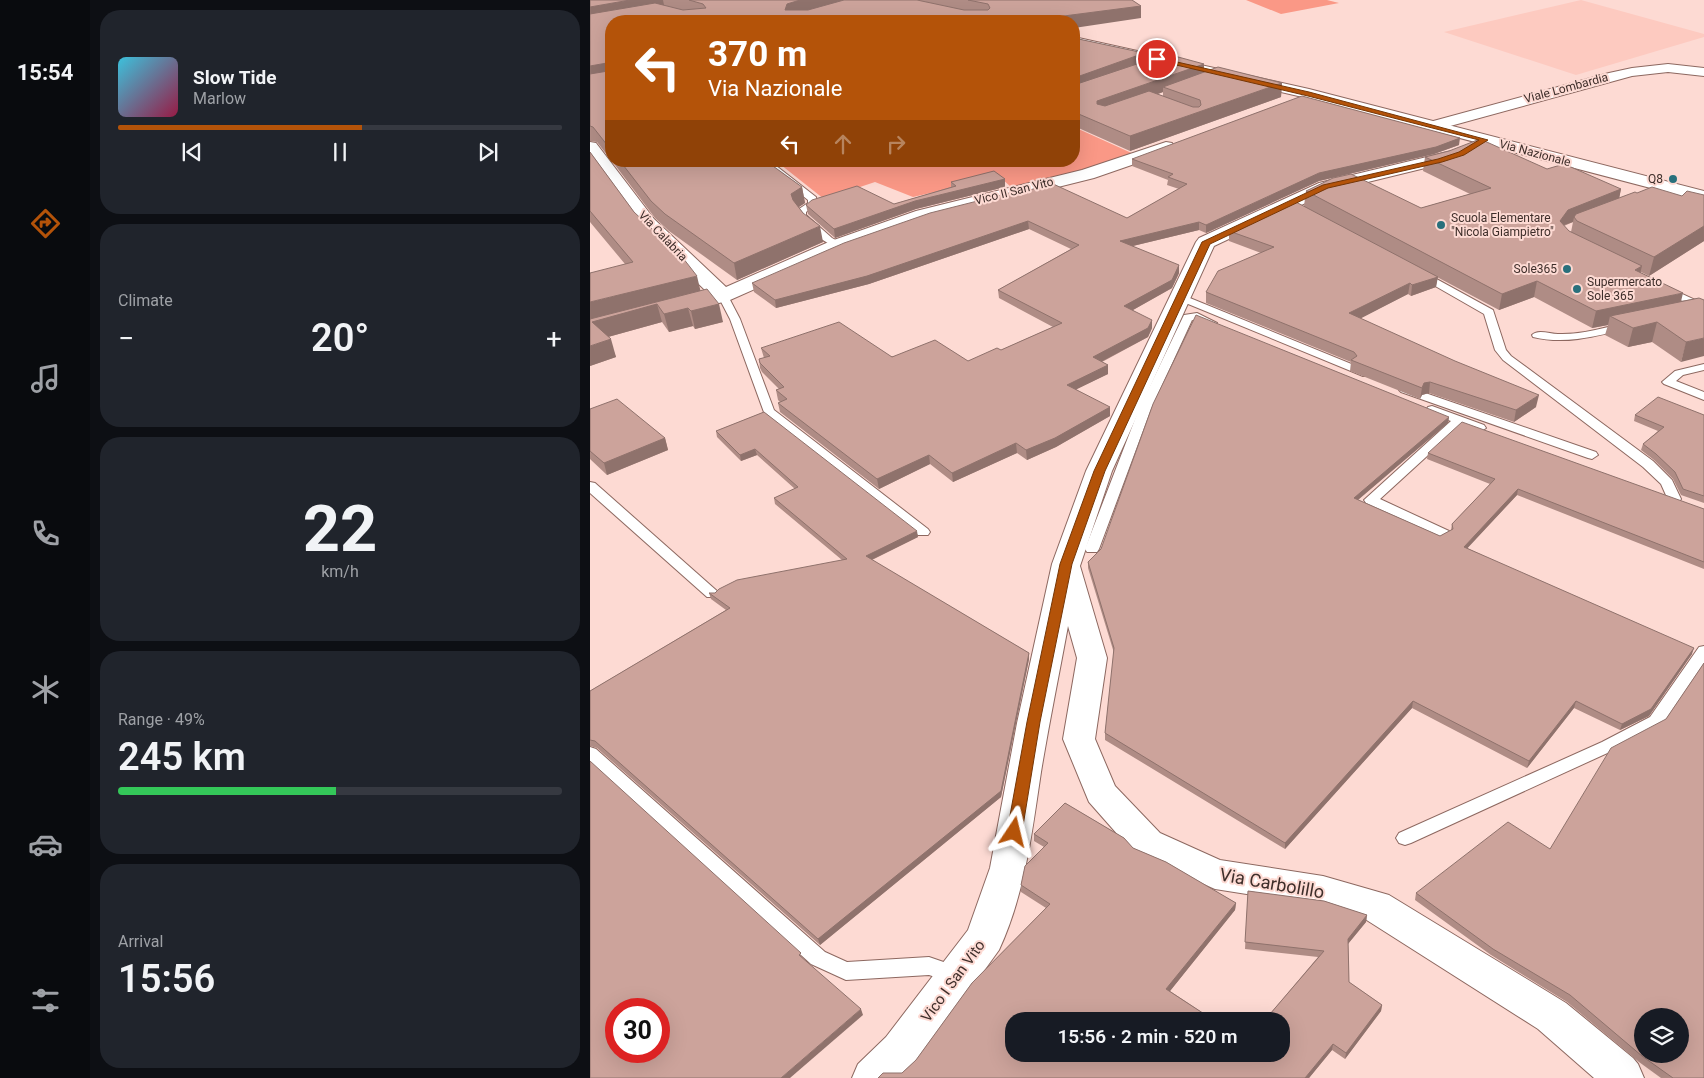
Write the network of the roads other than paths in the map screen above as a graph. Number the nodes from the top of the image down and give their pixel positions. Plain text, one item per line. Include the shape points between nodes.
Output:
1 (1080, 42) edge
2 (1173, 62) junction
3 (1152, 69) edge
4 (1704, 72) edge
5 (1309, 94) junction
6 (1282, 105) edge
7 (1432, 126) junction
8 (1485, 140) junction
9 (1182, 142) edge
10 (590, 147) edge
11 (772, 167) edge
12 (1664, 186) junction
13 (1649, 194) edge
14 (1704, 197) edge
15 (838, 245) junction
16 (1414, 270) edge
17 (1659, 286) edge
18 (723, 296) junction
19 (1180, 297) junction
20 (1704, 309) edge
21 (656, 313) edge
22 (1685, 314) edge
23 (1638, 324) edge
24 (1537, 335) dead end
25 (1704, 367) edge
26 (1380, 383) junction
27 (1396, 396) edge
28 (1704, 396) edge
29 (1459, 421) junction
30 (1524, 445) edge
31 (1592, 455) dead end
32 (590, 486) edge
33 (1655, 492) edge
34 (1674, 499) junction
35 (1689, 504) edge
36 (923, 532) dead end
37 (1444, 534) edge
38 (1079, 557) junction
39 (712, 594) edge
40 (1704, 651) edge
41 (590, 754) edge
42 (1404, 838) dead end
43 (958, 975) junction
44 (873, 1078) edge
45 (1623, 1078) edge

1 - 2 street, Via Nazionale
2 - 3 lane
2 - 5 street, Via Nazionale via 1220,77
4 - 7 street, Viale Lombardia via 1655,68 1613,76
5 - 6 street
5 - 7 street, Via Nazionale
7 - 8 street, Via Nazionale
8 - 12 street, Via Nazionale
8 - 19 street, Vico I San Vito via 1461,154 1325,187 1295,206 1206,242
9 - 15 street, Vico II San Vito via 1088,174 923,215
10 - 18 street, Via Calabria via 647,223
11 - 15 lane via 813,199 801,216
12 - 13 lane
12 - 14 street, Via Nazionale
15 - 18 street, Vico II San Vito
16 - 34 lane via 1489,312 1507,358 1648,464 1667,483
17 - 20 lane
18 - 21 street, Vico II San Vito
18 - 36 lane via 736,319 769,412
19 - 26 lane
19 - 38 street, Vico I San Vito via 1100,471
20 - 22 lane
23 - 24 lane via 1572,338
25 - 28 lane via 1679,373 1668,382
26 - 31 lane
26 - 38 lane via 1197,316 1188,317
27 - 29 lane
29 - 30 lane
29 - 37 lane via 1371,500
32 - 39 lane
33 - 34 lane
34 - 35 lane
38 - 43 street, Vico I San Vito via 1034,722 1008,868 985,938
38 - 45 street, Via Carbolillo via 1092,658 1079,739 1101,793 1147,843 1215,874 1323,891 1376,906 1552,1016
40 - 42 lane via 1656,721
41 - 43 lane via 818,958 846,971 929,966
43 - 44 street, Vico I San Vito via 901,1051

